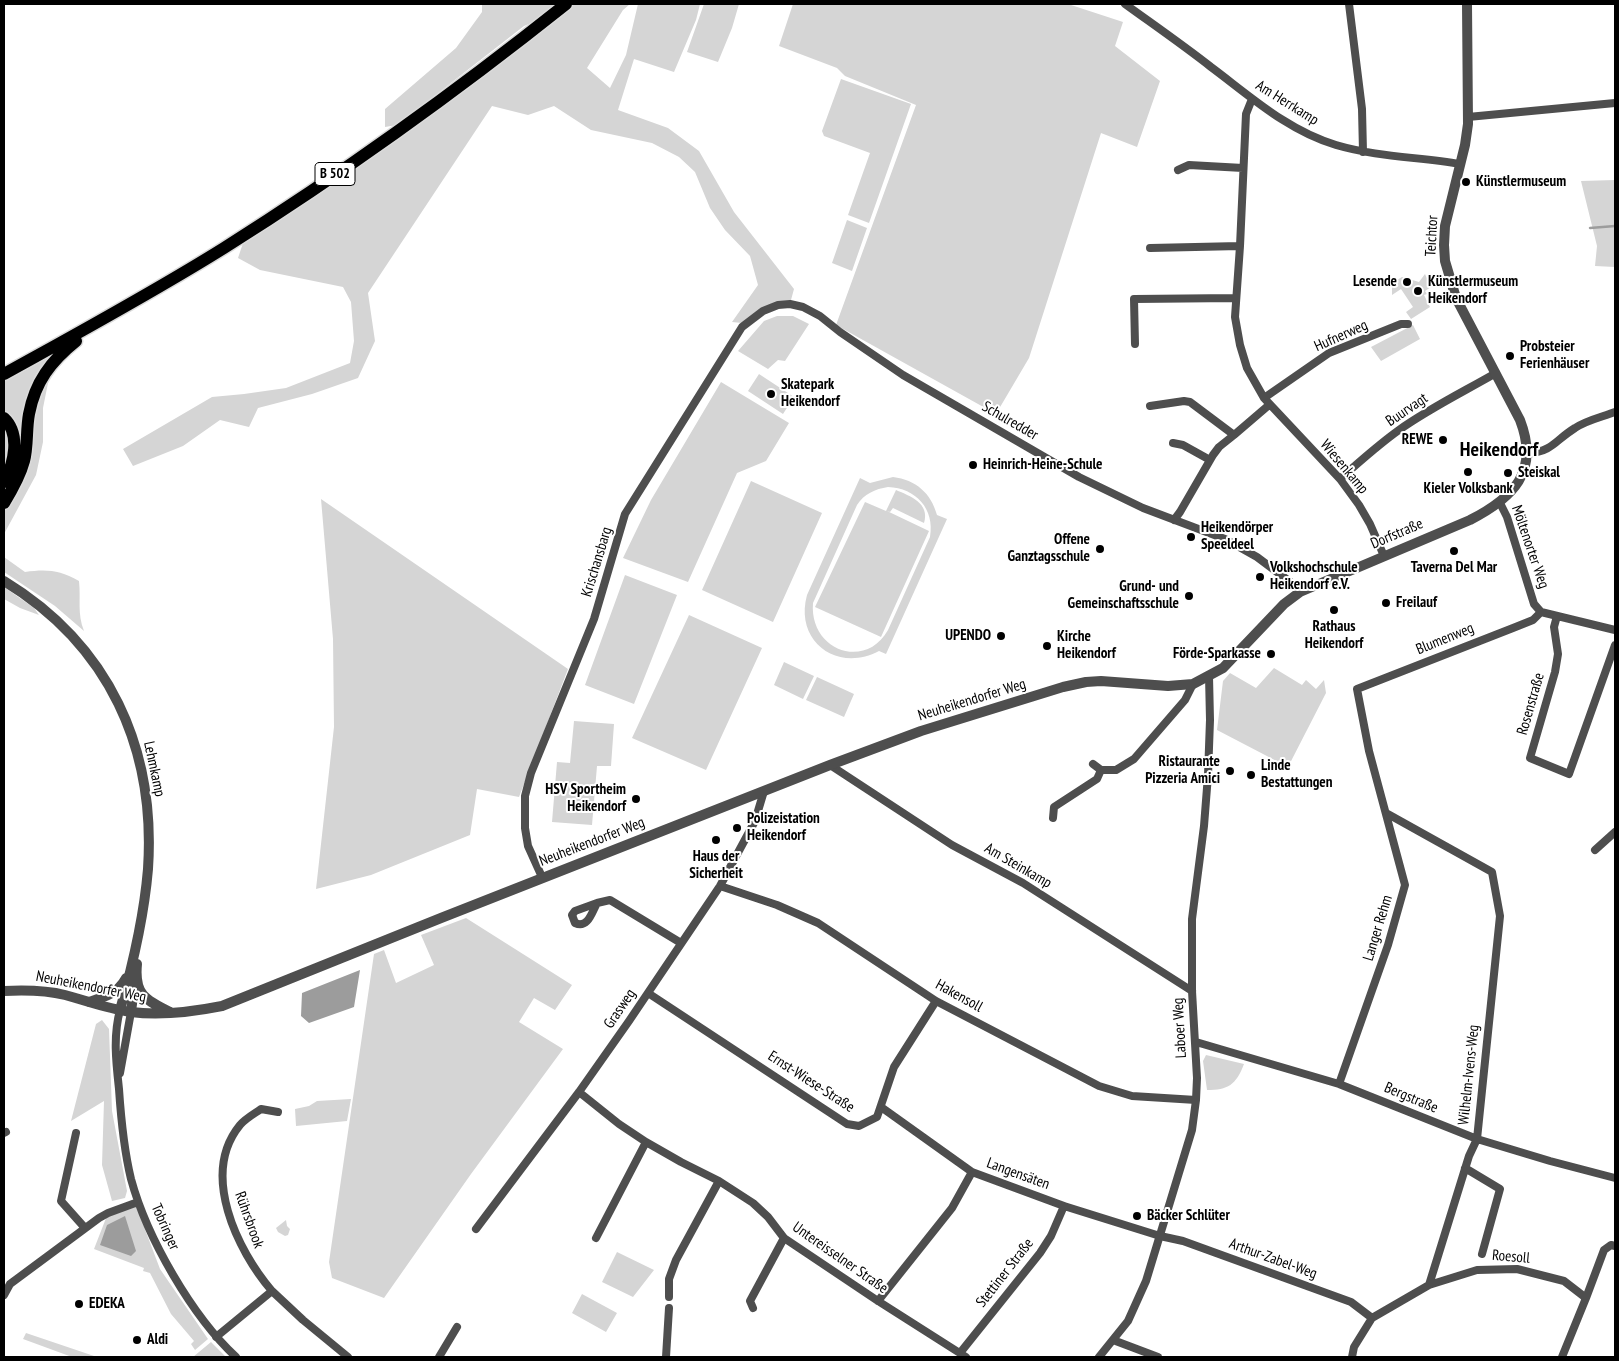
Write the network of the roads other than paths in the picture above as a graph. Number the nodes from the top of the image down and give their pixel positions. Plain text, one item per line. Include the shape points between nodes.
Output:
1 (565, 4) edge
2 (1125, 4) edge
3 (1349, 4) edge
4 (1467, 4) edge
5 (1252, 99) junction
6 (1615, 103) edge
7 (1468, 118) junction
8 (1363, 152) junction
9 (1460, 164) junction
10 (1243, 168) junction
11 (1178, 170) dead end
12 (1240, 246) junction
13 (1150, 248) dead end
14 (1236, 298) junction
15 (790, 304) joint
16 (114, 313) junction
17 (1408, 324) dead end
18 (1135, 344) dead end
19 (1496, 373) junction
20 (4, 374) edge
21 (1264, 398) junction
22 (1269, 405) junction
23 (1150, 406) dead end
24 (1615, 412) edge
25 (4, 418) edge
26 (1234, 435) junction
27 (1173, 443) dead end
28 (1528, 454) junction
29 (1210, 460) junction
30 (1340, 479) junction
31 (4, 482) edge
32 (4, 503) edge
33 (1500, 503) junction
34 (1174, 520) junction
35 (1384, 556) junction
36 (4, 581) edge
37 (1300, 592) junction
38 (1541, 612) junction
39 (1557, 616) junction
40 (1615, 630) edge
41 (1615, 644) edge
42 (1210, 676) junction
43 (1193, 684) junction
44 (1357, 689) joint
45 (1093, 764) dead end
46 (830, 765) junction
47 (1102, 770) junction
48 (764, 791) junction
49 (1386, 813) junction
50 (1053, 818) dead end
51 (1615, 832) edge
52 (1595, 850) dead end
53 (542, 877) junction
54 (720, 886) junction
55 (597, 903) dead end
56 (681, 943) junction
57 (133, 972) junction
58 (4, 991) edge
59 (1192, 991) junction
60 (648, 993) junction
61 (936, 1000) junction
62 (88, 1002) junction
63 (120, 1010) junction
64 (131, 1012) junction
65 (173, 1013) junction
66 (1196, 1042) junction
67 (1338, 1084) junction
68 (118, 1087) junction
69 (580, 1092) junction
70 (1196, 1100) junction
71 (881, 1107) junction
72 (278, 1112) dead end
73 (76, 1133) dead end
74 (1477, 1138) junction
75 (646, 1142) junction
76 (1465, 1168) junction
77 (972, 1172) junction
78 (1615, 1178) edge
79 (718, 1180) junction
80 (138, 1202) junction
81 (1064, 1206) junction
82 (85, 1228) junction
83 (476, 1229) dead end
84 (1160, 1236) junction
85 (596, 1238) dead end
86 (784, 1238) junction
87 (1615, 1246) edge
88 (1482, 1254) dead end
89 (1429, 1285) junction
90 (272, 1291) junction
91 (4, 1295) edge
92 (669, 1297) dead end
93 (1586, 1298) junction
94 (878, 1301) junction
95 (669, 1308) dead end
96 (752, 1308) dead end
97 (1372, 1318) junction
98 (457, 1327) dead end
99 (216, 1337) junction
100 (1113, 1340) junction
101 (963, 1355) edge
102 (236, 1357) edge
103 (348, 1357) edge
104 (439, 1357) edge
105 (666, 1357) edge
106 (1099, 1357) edge
107 (1158, 1357) edge
108 (1352, 1357) edge
109 (1562, 1357) edge

1 - 16 highway, B 502 via 397,132 224,248
2 - 5 street, Am Herrkamp
3 - 8 street via 1362,109
4 - 7 street, Teichtor
5 - 8 street, Am Herrkamp via 1307,134
5 - 10 street, Wiesenkamp via 1246,114
6 - 7 street
7 - 9 street, Teichtor
8 - 9 street, Am Herrkamp
9 - 19 street, Teichtor via 1445,226 1445,261 1456,298
10 - 11 street via 1190,165
10 - 12 street, Wiesenkamp
12 - 13 street
12 - 14 street, Wiesenkamp
14 - 18 street via 1134,299
14 - 21 street, Wiesenkamp via 1235,317 1240,345 1247,368
15 - 34 street, Schulredder via 820,316 888,365 1092,485
15 - 53 street, Krischansbarg via 763,311 742,328 625,514 594,619 527,786 524,828
16 - 20 highway, B 502
16 - 32 highway via 61,353 36,388 29,415 24,461
17 - 21 street, Hufnerweg via 1329,354
19 - 28 street, Teichtor via 1525,432
19 - 30 street, Buurvagt via 1400,430
21 - 22 street, Wiesenkamp
22 - 26 street
22 - 30 street, Wiesenkamp
23 - 26 street via 1190,402
24 - 28 street via 1574,428 1551,448
25 - 31 highway via 14,436 13,455
26 - 29 street
27 - 29 street
28 - 33 street, Dorfstraße via 1519,482
29 - 34 street
30 - 35 street, Wiesenkamp via 1370,524
33 - 35 street, Dorfstraße via 1470,520
33 - 38 street, Möltenorter Weg via 1534,604
34 - 37 street, Schulredder via 1246,550 1297,586
35 - 37 street, Dorfstraße
36 - 57 street, Lehmkamp via 56,619 83,648 124,713 137,752 146,796 148,868
37 - 42 street, Dorfstraße via 1284,604 1223,668
38 - 39 street, Möltenorter Weg
38 - 44 street, Blumenweg via 1513,628
39 - 40 street, Möltenorter Weg
39 - 41 street, Rosenstraße via 1554,628 1558,654 1555,672 1530,758 1569,774
42 - 43 street, Dorfstraße
42 - 59 street, Laboer Weg via 1208,780 1192,919
43 - 46 street, Neuheikendorfer Weg via 1168,686 1101,681 1076,684 921,731
43 - 47 street via 1185,700 1134,759 1116,770
44 - 49 street, Langer Rehm
45 - 47 street
46 - 48 street, Neuheikendorfer Weg
46 - 59 street, Am Steinkamp via 952,845 1023,883
47 - 50 street via 1097,779 1054,807
48 - 53 street, Neuheikendorfer Weg
48 - 54 street, Grasweg via 754,821
49 - 67 street, Langer Rehm via 1405,885 1387,947
49 - 74 street, Wilhelm-Ivens-Weg via 1492,872 1500,916
51 - 52 street
53 - 65 street, Neuheikendorfer Weg via 222,1006
54 - 56 street, Grasweg
54 - 61 street, Hakensoll via 818,923
55 - 56 street via 610,900
56 - 60 street, Grasweg
57 - 62 street via 117,991
57 - 63 street
57 - 64 street
57 - 65 street via 145,998
58 - 62 street, Neuheikendorfer Weg via 63,994
59 - 66 street, Laboer Weg
60 - 69 street, Grasweg
60 - 71 street, Ernst-Wiese-Straße via 847,1124 864,1124 876,1117
61 - 70 street, Hakensoll via 1099,1086 1132,1096
61 - 71 street, Ernst-Wiese-Straße via 894,1067
62 - 63 street, Neuheikendorfer Weg
63 - 64 street, Neuheikendorfer Weg
63 - 68 street, Tobringer via 115,1026
64 - 65 street, Neuheikendorfer Weg
64 - 68 street, Tobringer
66 - 67 street, Bergstraße
66 - 70 street, Laboer Weg
67 - 74 street, Bergstraße
68 - 80 street, Tobringer via 125,1150
69 - 75 street, Untereisselner Straße
69 - 83 street, Grasweg
70 - 84 street, Laboer Weg via 1192,1130
71 - 77 street, Langensäten
72 - 90 street, Rührsbrook via 262,1109 240,1126 227,1149 222,1170 225,1197 237,1235 249,1260
73 - 82 street via 62,1201
74 - 76 street, Wilhelm-Ivens-Weg
74 - 78 street, Bergstraße
75 - 79 street, Untereisselner Straße
75 - 85 street
76 - 88 street via 1500,1189
76 - 89 street, Wilhelm-Ivens-Weg
77 - 81 street, Langensäten
77 - 94 street via 952,1208
79 - 86 street, Untereisselner Straße via 753,1203
79 - 92 street via 676,1260 669,1279
80 - 82 street via 108,1213
80 - 99 street, Tobringer via 168,1267
81 - 84 street, Langensäten
81 - 101 street, Stettiner Straße via 1040,1253
82 - 91 street via 10,1284
84 - 97 street, Arthur-Zabel-Weg via 1183,1241 1351,1302
84 - 100 street, Laboer Weg via 1146,1281 1128,1321
86 - 94 street, Untereisselner Straße
86 - 96 street via 750,1301
87 - 93 street via 1604,1250
89 - 93 street, Roesoll via 1477,1270 1516,1269 1564,1281
89 - 97 street
90 - 99 street
90 - 103 street, Rührsbrook
93 - 109 street
94 - 101 street, Untereisselner Straße
95 - 105 street
97 - 108 street via 1354,1347
98 - 104 street
99 - 102 street, Tobringer
100 - 106 street, Laboer Weg
100 - 107 street

